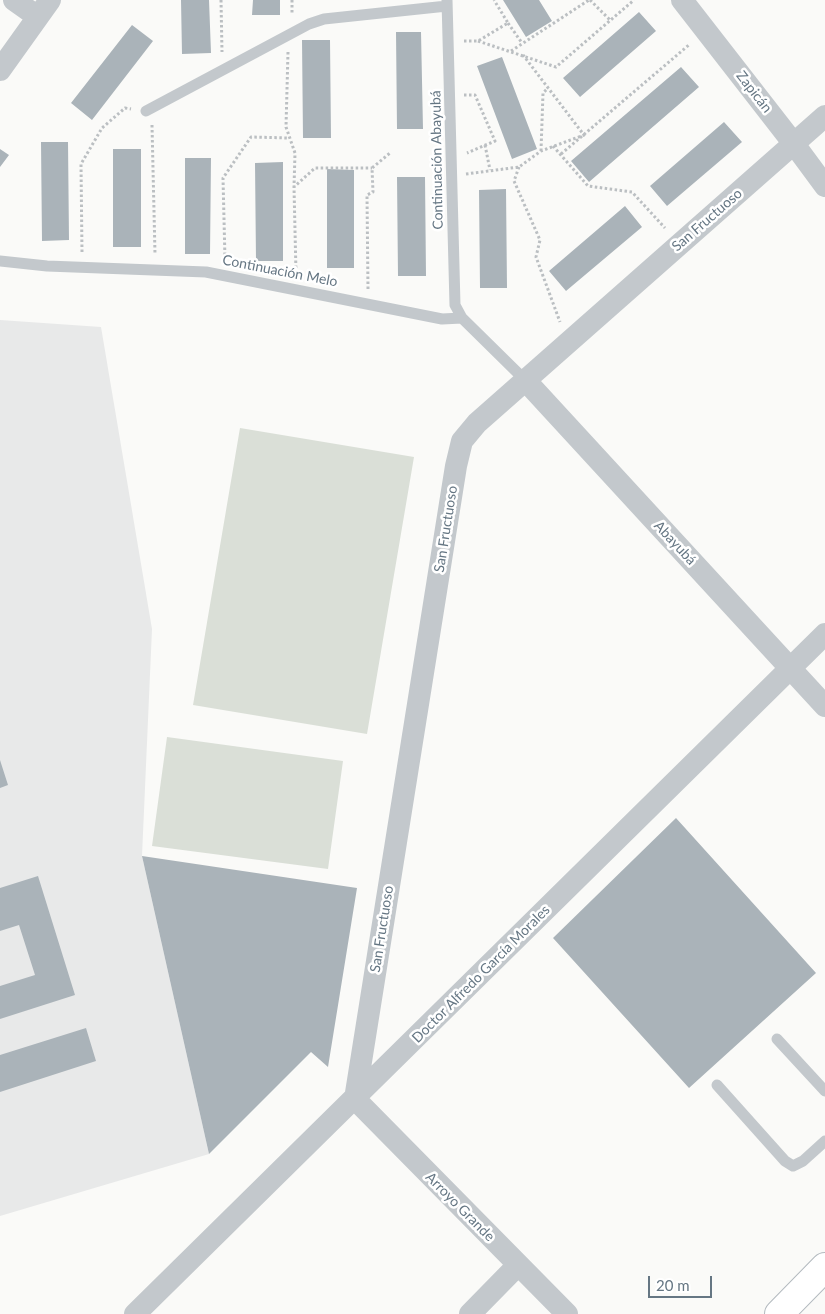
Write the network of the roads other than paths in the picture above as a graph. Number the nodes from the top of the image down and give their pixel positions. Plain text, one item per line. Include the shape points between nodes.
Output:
1 (14, 0) edge
2 (682, 0) edge
3 (447, 3) edge
4 (44, 8) edge
5 (0, 70) edge
6 (149, 110) road end
7 (825, 116) edge
8 (794, 144) junction
9 (825, 186) edge
10 (0, 261) edge
11 (462, 318) junction
12 (526, 380) junction
13 (825, 634) edge
14 (790, 668) junction
15 (825, 706) edge
16 (777, 1039) dead end
17 (717, 1085) dead end
18 (825, 1091) edge
19 (355, 1099) junction
20 (825, 1141) edge
21 (518, 1265) junction
22 (825, 1267) edge
23 (135, 1314) edge
24 (470, 1314) edge
25 (567, 1314) edge
26 (779, 1314) edge

1 - 4 street
2 - 8 street, Zapicán
3 - 6 lane via 324,19 309,24
3 - 11 lane, Continuación Abayubá via 455,305
4 - 5 street
7 - 8 street, San Fructuoso
8 - 9 street, Zapicán
8 - 12 street, San Fructuoso
10 - 11 lane, Continuación Melo via 46,266 206,272 442,320
11 - 12 lane
12 - 14 street, Abayubá
12 - 19 street, San Fructuoso via 477,423 462,441 456,466
13 - 14 street, Doctor Alfredo García Morales
14 - 15 street, Abayubá
14 - 19 street, Doctor Alfredo García Morales
16 - 18 lane
17 - 20 lane via 793,1166
19 - 21 street, Arroyo Grande
19 - 23 street, Doctor Alfredo García Morales
21 - 24 street
21 - 25 street, Arroyo Grande
22 - 26 street

